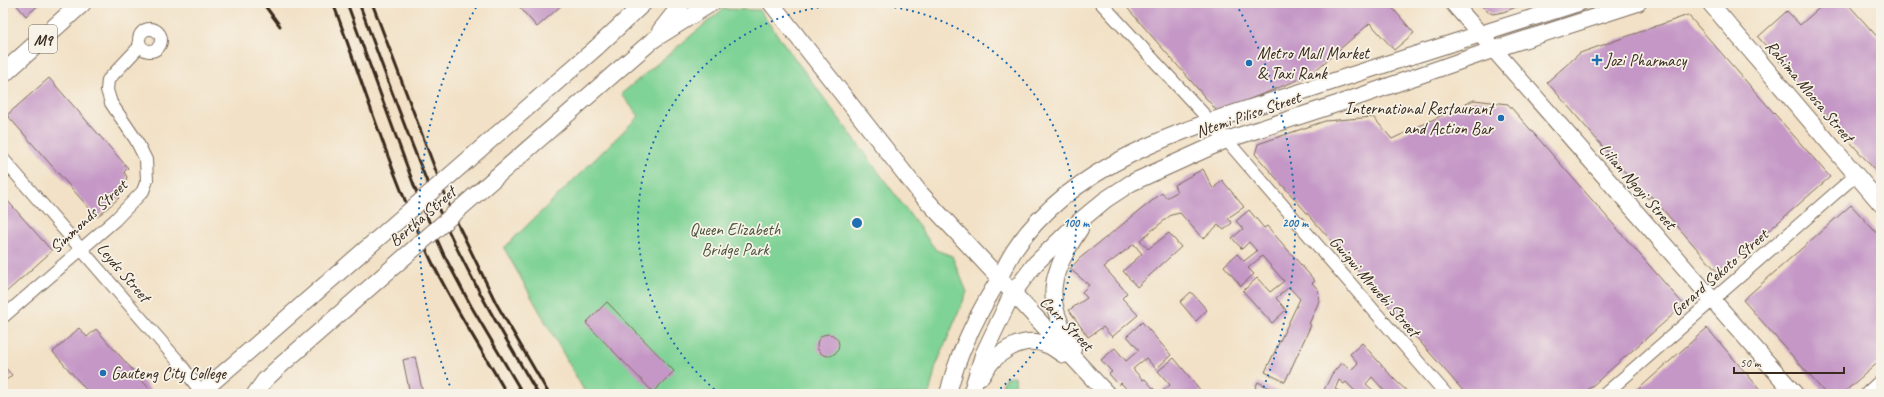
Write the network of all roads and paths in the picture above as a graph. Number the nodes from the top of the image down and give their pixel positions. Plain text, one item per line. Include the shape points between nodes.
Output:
1 (82, 3) edge
2 (649, 3) edge
3 (682, 3) edge
4 (712, 3) edge
5 (771, 3) edge
6 (1101, 3) edge
7 (1453, 3) edge
8 (1579, 3) edge
9 (1638, 3) edge
10 (1710, 3) edge
11 (640, 8) edge
12 (1480, 34) junction
13 (653, 40) junction
14 (140, 46) dead end
15 (1495, 49) junction
16 (3, 74) edge
17 (1210, 121) junction
18 (1226, 140) junction
19 (3, 159) edge
20 (1856, 175) junction
21 (1881, 204) edge
22 (1092, 211) junction
23 (82, 250) junction
24 (999, 278) junction
25 (1012, 294) junction
26 (1712, 300) junction
27 (3, 317) edge
28 (1082, 366) junction
29 (1881, 384) edge
30 (200, 393) edge
31 (255, 394) edge
32 (948, 394) edge
33 (972, 394) edge
34 (1107, 394) edge
35 (1446, 394) edge
36 (1605, 394) edge
37 (1796, 394) edge
38 (1869, 394) edge

1 - 16 main road, M9
2 - 11 street
3 - 13 street
4 - 13 street
5 - 24 street, Carr Street via 920,193
6 - 17 street, Gwigwi Mrwebi Street
7 - 12 street, Lilian Ngoyi Street
8 - 12 street, Ntemi Piliso Street
9 - 15 street, Ntemi Piliso Street
10 - 20 street, Rahima Moosa Street
11 - 30 street, bridge
12 - 15 street, Lilian Ngoyi Street
12 - 17 street, Ntemi Piliso Street
13 - 31 street, Bertha Street, bridge via 280,366
14 - 23 street, Simmonds Street via 108,80 107,90 110,103 136,140 146,160 147,180 143,191
15 - 18 street, Ntemi Piliso Street
15 - 26 street, Lilian Ngoyi Street
17 - 18 street, Gwigwi Mrwebi Street
17 - 24 street, Ntemi Piliso Street via 1123,158 1093,176 1055,205 1033,228 1014,251
18 - 22 street, Ntemi Piliso Street via 1131,183
18 - 35 street, Gwigwi Mrwebi Street
19 - 23 street, Leyds Street
20 - 21 street, Rahima Moosa Street
20 - 26 street, Gerard Sekoto Street
22 - 25 street, Ntemi Piliso Street via 1036,263
22 - 28 street via 1065,252 1054,278 1053,296 1057,317
23 - 27 street, Simmonds Street
23 - 30 street, Leyds Street via 178,361
24 - 25 street, Carr Street
24 - 32 street, Ntemi Piliso Street via 961,353
25 - 28 street, Carr Street
25 - 33 street, Ntemi Piliso Street via 983,355
26 - 36 street, Gerard Sekoto Street
26 - 37 street, Lilian Ngoyi Street
28 - 33 street via 1047,344 1020,344 996,356 986,368
28 - 34 street, Carr Street
29 - 38 street

